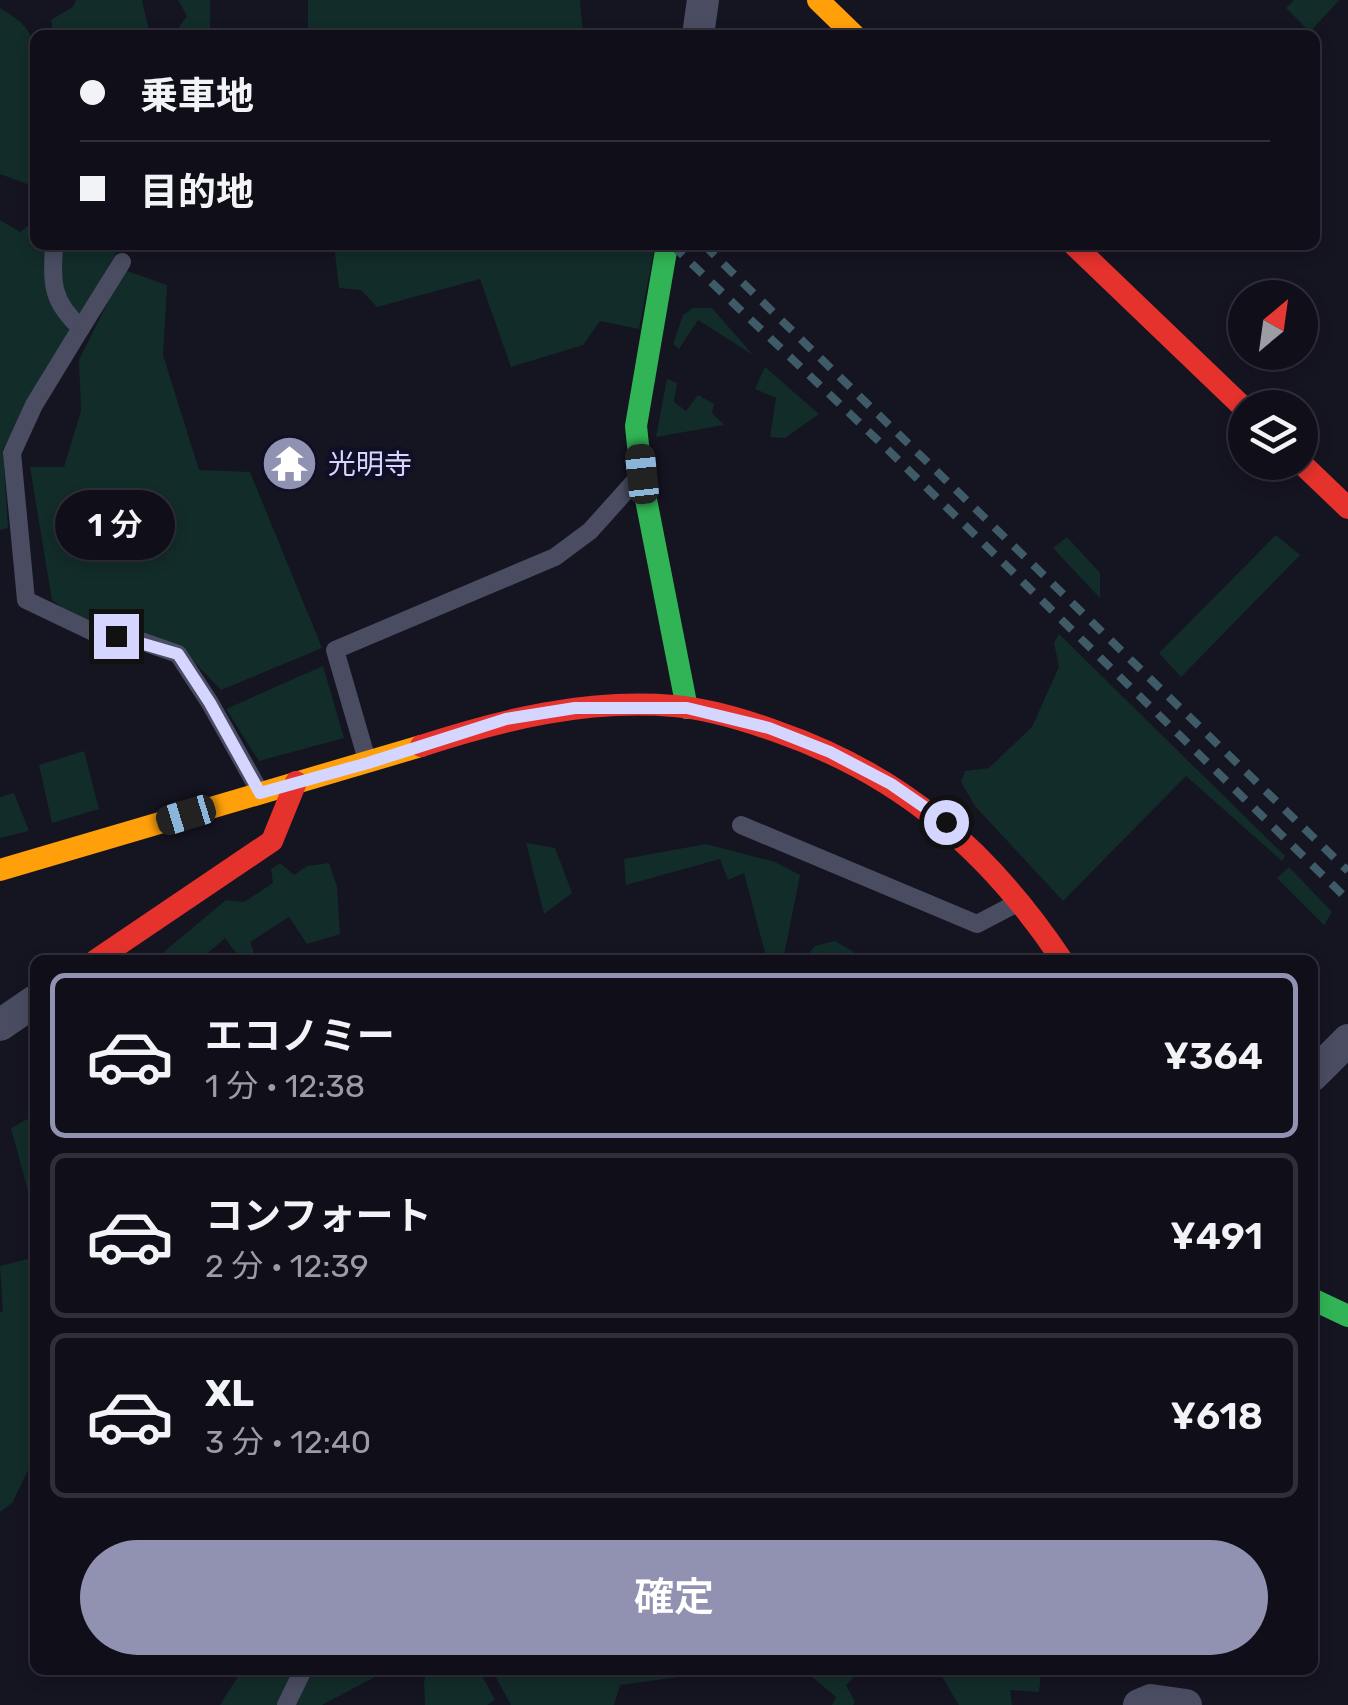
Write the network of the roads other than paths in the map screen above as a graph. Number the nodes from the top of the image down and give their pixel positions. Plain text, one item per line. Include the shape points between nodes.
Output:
1 (702, 0) edge
2 (818, 0) edge
3 (699, 30) edge
4 (849, 30) edge
5 (54, 250) edge
6 (667, 250) edge
7 (1079, 250) edge
8 (122, 262) dead end
9 (81, 328) junction
10 (1228, 393) edge
11 (642, 474) junction
12 (1318, 479) edge
13 (1348, 508) edge
14 (687, 708) junction
15 (368, 763) junction
16 (296, 782) junction
17 (260, 793) junction
18 (741, 825) dead end
19 (0, 870) edge
20 (1021, 901) junction
21 (103, 955) edge
22 (1059, 955) edge
23 (30, 1005) edge
24 (0, 1025) edge
25 (1348, 1040) edge
26 (1318, 1070) edge
27 (1318, 1302) edge
28 (1348, 1316) edge
29 (301, 1675) edge
30 (1147, 1692) edge
31 (286, 1705) edge
32 (1186, 1705) edge

1 - 3 street
2 - 4 street
5 - 9 lane via 60,308
6 - 11 street via 636,426
7 - 10 street
8 - 9 lane
9 - 17 lane via 12,453 26,600 93,632 178,654
11 - 14 street
11 - 15 lane via 590,532 555,557 335,650
12 - 13 street
14 - 15 street via 575,708 506,719
14 - 20 street via 769,728 891,784 946,822
15 - 16 street
16 - 17 street
16 - 21 street via 272,841
17 - 19 street
18 - 20 lane via 977,924
20 - 22 street
23 - 24 street
25 - 26 street
27 - 28 street
29 - 31 lane
30 - 32 street

